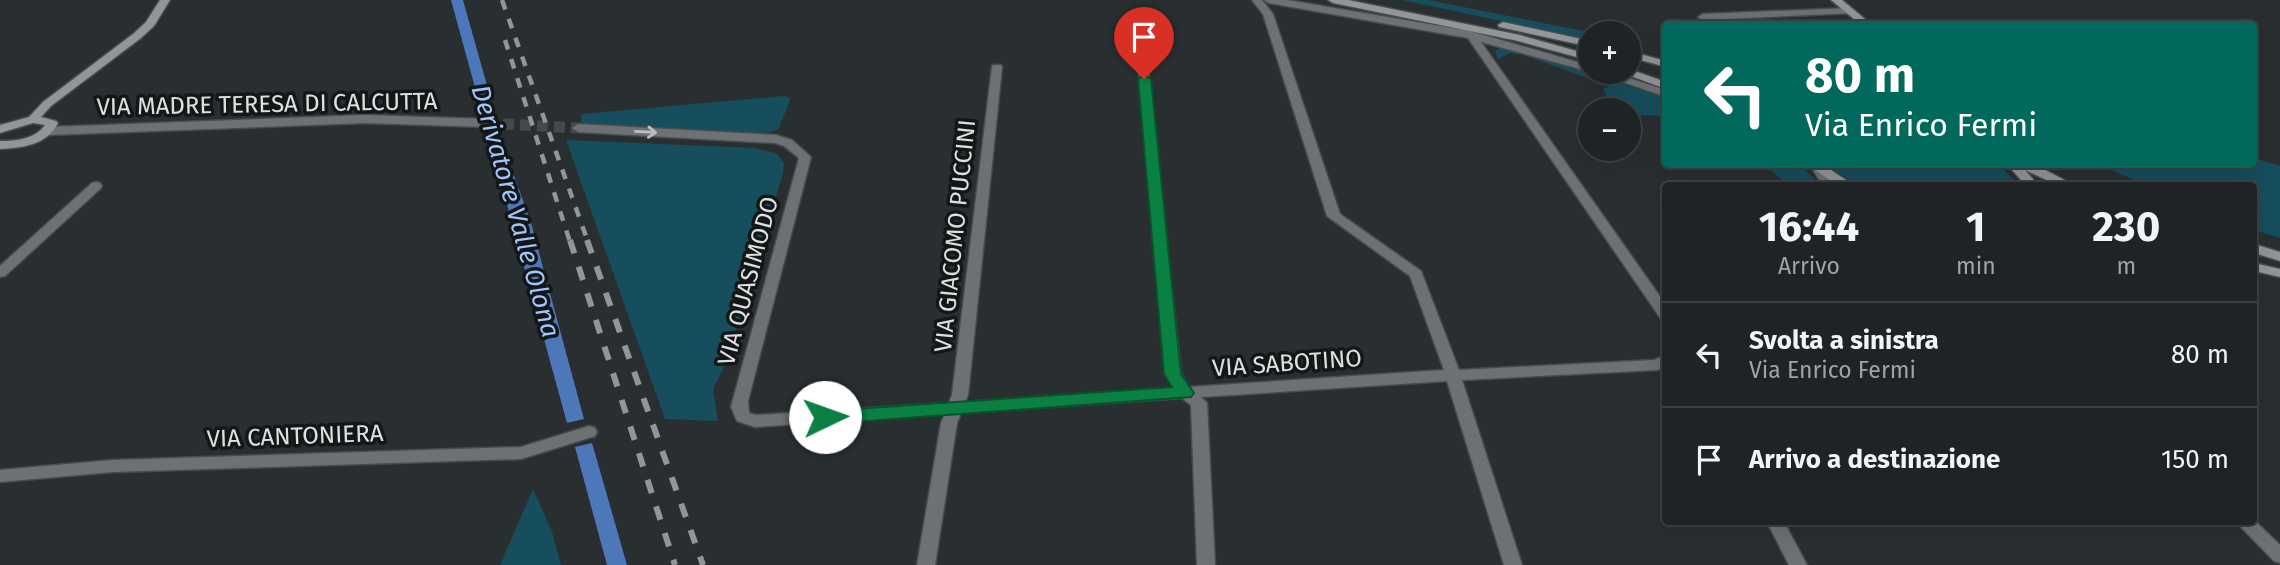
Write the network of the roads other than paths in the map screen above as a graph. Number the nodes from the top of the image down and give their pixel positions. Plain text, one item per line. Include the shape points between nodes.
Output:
1 (165, 0) edge
2 (1257, 0) edge
3 (1333, 0) edge
4 (1357, 0) edge
5 (1836, 0) edge
6 (1268, 7) edge
7 (1850, 11) junction
8 (1703, 17) dead end
9 (1862, 21) edge
10 (1470, 34) junction
11 (1578, 41) edge
12 (1142, 52) dead end
13 (1578, 54) edge
14 (1641, 57) edge
15 (1662, 63) edge
16 (1578, 65) edge
17 (997, 67) dead end
18 (1641, 77) edge
19 (1636, 84) edge
20 (1662, 84) edge
21 (1662, 93) edge
22 (33, 119) junction
23 (486, 123) tunnel mouth
24 (578, 128) tunnel mouth
25 (0, 129) edge
26 (48, 131) junction
27 (1, 146) edge
28 (1818, 168) edge
29 (2017, 168) edge
30 (2032, 168) edge
31 (1842, 182) edge
32 (2029, 182) edge
33 (2061, 182) edge
34 (96, 186) dead end
35 (2257, 249) edge
36 (2280, 257) edge
37 (2257, 268) edge
38 (0, 273) edge
39 (2280, 273) edge
40 (1662, 310) edge
41 (1662, 362) edge
42 (1453, 375) junction
43 (1185, 393) junction
44 (954, 410) junction
45 (743, 417) joint
46 (589, 432) dead end
47 (0, 476) edge
48 (1778, 525) edge
49 (2248, 525) edge
50 (2280, 556) edge
51 (926, 565) edge
52 (1206, 565) edge
53 (1513, 565) edge
54 (1798, 565) edge

1 - 22 main road via 150,24
2 - 6 street
3 - 13 main road
4 - 11 main road
5 - 7 main road
6 - 10 street via 1285,2
6 - 42 street via 1334,216 1416,274
7 - 8 street
7 - 9 main road
10 - 16 street
10 - 40 street
12 - 43 street via 1173,374
14 - 15 main road
17 - 44 street, VIA GIACOMO PUCCINI via 960,395
18 - 20 main road
19 - 21 street
22 - 25 main road
22 - 26 main road via 52,122
23 - 26 street, VIA MADRE TERESA DI CALCUTTA via 365,119
24 -> 45 street, VIA QUASIMODO via 776,139 805,157 741,396
26 - 27 main road via 22,143
28 - 31 main road
29 - 32 main road
30 - 33 main road
34 - 38 street
35 - 36 main road
37 - 39 main road
41 - 42 street, VIA SABOTINO
42 - 43 street, VIA SABOTINO
42 - 53 street
43 - 44 street, VIA SABOTINO
43 - 52 street via 1199,403
44 - 45 street, VIA SABOTINO via 755,421
44 - 51 street, VIA GIACOMO PUCCINI
46 - 47 street, VIA CANTONIERA via 521,453 113,466
48 - 54 street
49 - 50 street

